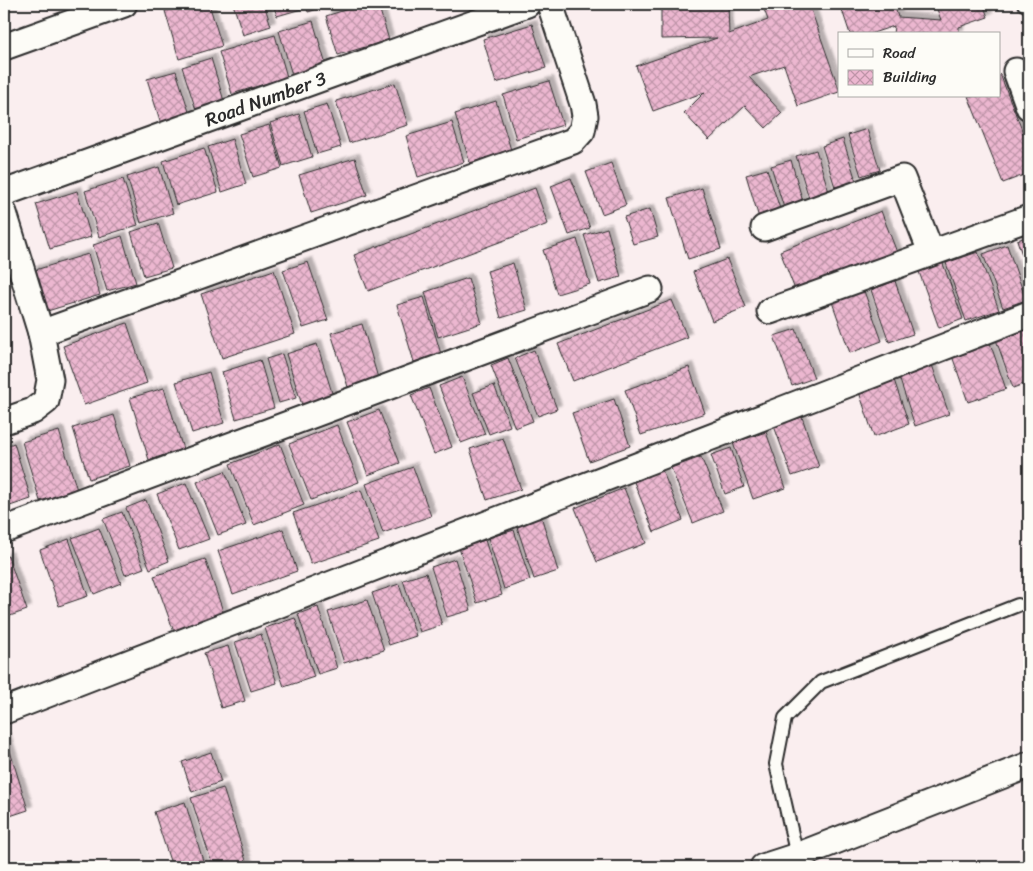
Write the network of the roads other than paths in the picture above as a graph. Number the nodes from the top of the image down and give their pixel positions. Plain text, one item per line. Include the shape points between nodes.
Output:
1 (124, 4) edge
2 (527, 4) edge
3 (550, 4) edge
4 (1024, 4) edge
5 (1029, 7) edge
6 (4, 47) edge
7 (1016, 71) dead end
8 (1029, 107) edge
9 (4, 193) edge
10 (4, 213) edge
11 (1029, 218) edge
12 (764, 228) dead end
13 (932, 252) junction
14 (650, 289) dead end
15 (770, 311) dead end
16 (1029, 314) edge
17 (41, 333) junction
18 (4, 421) edge
19 (4, 530) edge
20 (1018, 606) dead end
21 (4, 711) edge
22 (1029, 765) edge
23 (797, 856) junction
24 (763, 867) edge

1 - 6 street
2 - 9 street, Road Number 3
3 - 17 street via 585,116 582,131 572,141
4 - 5 lane
7 - 8 street
10 - 17 street
11 - 13 street
12 - 13 street via 902,178
13 - 15 street
14 - 19 street
16 - 21 street
17 - 18 street via 50,380 46,401 33,411
20 - 23 lane via 821,682 785,718 776,764
22 - 23 street
23 - 24 street

